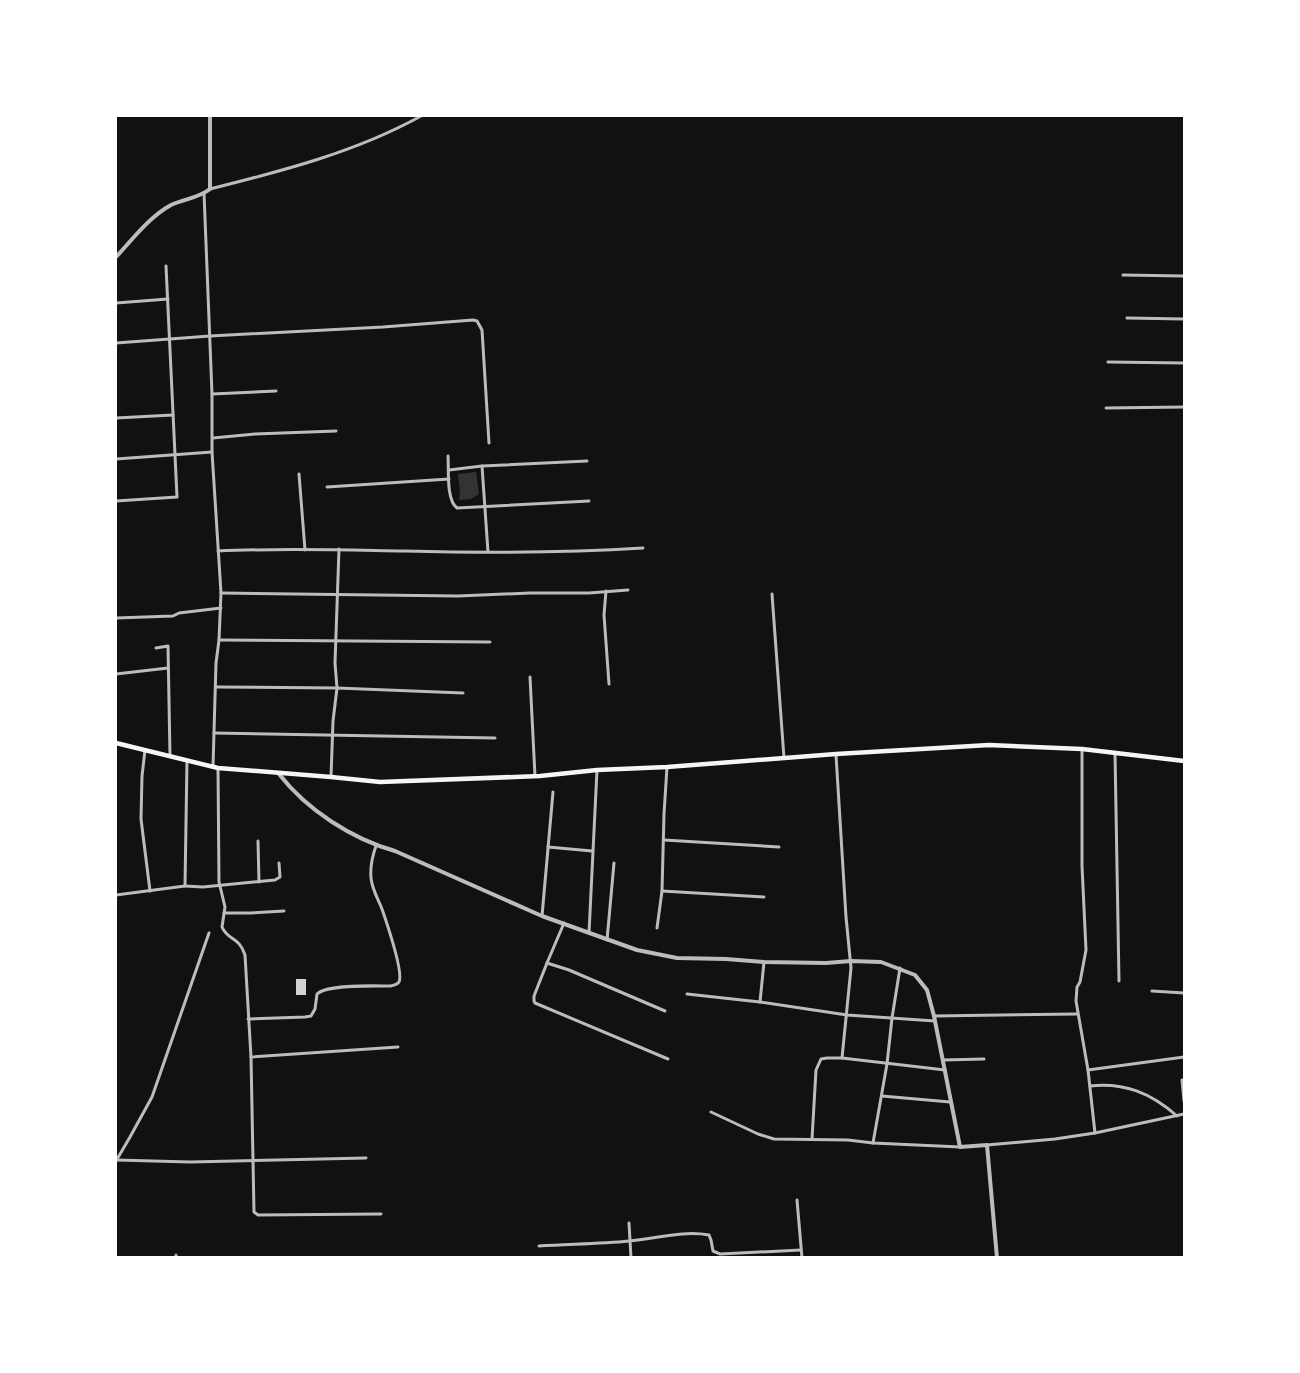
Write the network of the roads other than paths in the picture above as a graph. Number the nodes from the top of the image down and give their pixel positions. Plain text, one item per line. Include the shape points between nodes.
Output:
1 (210, 116) edge
2 (421, 116) edge
3 (210, 189) junction
4 (204, 194) junction
5 (116, 257) edge
6 (166, 266) dead end
7 (1123, 275) dead end
8 (1185, 276) edge
9 (168, 299) junction
10 (116, 303) edge
11 (1127, 318) dead end
12 (1185, 319) edge
13 (210, 336) junction
14 (170, 339) junction
15 (116, 343) edge
16 (1108, 362) dead end
17 (1185, 363) edge
18 (276, 391) dead end
19 (212, 394) junction
20 (1185, 407) edge
21 (1106, 408) dead end
22 (173, 415) junction
23 (116, 418) edge
24 (336, 431) dead end
25 (213, 438) junction
26 (489, 443) dead end
27 (213, 452) junction
28 (175, 455) junction
29 (448, 456) dead end
30 (116, 459) edge
31 (587, 461) dead end
32 (482, 466) junction
33 (449, 470) junction
34 (299, 474) dead end
35 (449, 478) junction
36 (327, 487) dead end
37 (116, 501) edge
38 (589, 501) dead end
39 (484, 506) junction
40 (643, 548) dead end
41 (339, 549) junction
42 (305, 550) junction
43 (218, 551) junction
44 (488, 552) junction
45 (628, 590) dead end
46 (606, 591) junction
47 (221, 593) junction
48 (772, 594) dead end
49 (337, 595) junction
50 (221, 608) junction
51 (116, 618) edge
52 (219, 640) junction
53 (336, 640) junction
54 (490, 642) dead end
55 (156, 648) dead end
56 (168, 668) junction
57 (116, 674) edge
58 (530, 677) dead end
59 (609, 684) dead end
60 (216, 687) junction
61 (337, 688) junction
62 (463, 693) dead end
63 (214, 733) junction
64 (332, 735) junction
65 (495, 738) dead end
66 (116, 743) edge
67 (1082, 749) junction
68 (145, 750) junction
69 (1114, 753) junction
70 (836, 754) junction
71 (170, 756) junction
72 (784, 758) junction
73 (187, 760) junction
74 (1185, 761) edge
75 (216, 767) junction
76 (667, 767) junction
77 (597, 770) junction
78 (279, 774) junction
79 (534, 776) junction
80 (331, 777) junction
81 (553, 792) dead end
82 (664, 840) junction
83 (258, 841) dead end
84 (376, 846) junction
85 (548, 847) junction
86 (779, 847) dead end
87 (592, 851) junction
88 (279, 863) dead end
89 (614, 863) dead end
90 (259, 882) junction
91 (221, 885) junction
92 (185, 886) junction
93 (150, 891) junction
94 (662, 891) junction
95 (116, 895) edge
96 (764, 897) dead end
97 (284, 911) dead end
98 (224, 913) junction
99 (542, 916) junction
100 (564, 923) junction
101 (657, 928) dead end
102 (209, 933) dead end
103 (589, 933) junction
104 (607, 940) junction
105 (851, 961) junction
106 (764, 962) junction
107 (547, 963) junction
108 (900, 968) junction
109 (1119, 981) dead end
110 (1152, 991) dead end
111 (1185, 993) edge
112 (687, 994) dead end
113 (760, 1002) junction
114 (665, 1011) dead end
115 (1077, 1014) junction
116 (847, 1015) junction
117 (892, 1018) junction
118 (248, 1019) junction
119 (935, 1019) junction
120 (398, 1047) dead end
121 (251, 1057) junction
122 (1185, 1057) edge
123 (842, 1058) junction
124 (668, 1059) dead end
125 (984, 1059) dead end
126 (943, 1060) junction
127 (887, 1064) junction
128 (945, 1070) junction
129 (1088, 1070) junction
130 (1182, 1080) dead end
131 (1090, 1086) junction
132 (882, 1096) junction
133 (1185, 1101) edge
134 (950, 1102) junction
135 (711, 1112) dead end
136 (1185, 1114) edge
137 (1177, 1116) junction
138 (1095, 1133) junction
139 (812, 1139) junction
140 (873, 1143) junction
141 (987, 1145) junction
142 (960, 1147) junction
143 (366, 1158) dead end
144 (116, 1160) edge
145 (253, 1160) junction
146 (797, 1200) dead end
147 (381, 1214) dead end
148 (629, 1223) dead end
149 (630, 1241) junction
150 (539, 1246) dead end
151 (801, 1250) junction
152 (631, 1257) edge
153 (802, 1257) edge
154 (997, 1257) edge

1 - 3 street
2 - 3 street via 326,157
3 - 4 street
4 - 5 street via 169,206
4 - 13 street
6 - 9 street
7 - 8 street
9 - 10 street
9 - 14 street
11 - 12 street
13 - 14 street
13 - 19 street
13 - 26 street via 477,321 482,330
14 - 15 street
14 - 22 street
16 - 17 street
18 - 19 street
19 - 25 street
20 - 21 street
22 - 23 street
22 - 28 street
24 - 25 street
25 - 27 street
27 - 28 street
27 - 43 street
28 - 30 street
28 - 37 street via 177,496
29 - 33 street
31 - 32 street
32 - 33 street
32 - 39 street
33 - 35 street
34 - 42 street
35 - 36 street
35 - 39 street via 454,506
38 - 39 street
39 - 44 street
40 - 44 street
41 - 42 street
41 - 44 street
41 - 49 street
42 - 43 street
43 - 47 street
45 - 46 street
46 - 49 street
46 - 59 street
47 - 49 street
47 - 50 street
48 - 72 street
49 - 53 street
50 - 51 street via 173,616
50 - 52 street
52 - 53 street
52 - 60 street
53 - 54 street
53 - 61 street
55 - 56 street via 168,646
56 - 57 street
56 - 71 street
58 - 79 street
60 - 61 street
60 - 63 street
61 - 62 street
61 - 64 street
63 - 64 street
63 - 75 street
64 - 65 street
64 - 80 street
66 - 68 main road
67 - 69 main road
67 - 70 main road via 989,745
67 - 115 street via 1086,950 1077,987
68 - 71 main road
68 - 93 street via 141,819
69 - 74 main road
69 - 109 street
70 - 72 main road
70 - 105 street
71 - 73 main road
72 - 76 main road
73 - 75 main road
73 - 92 street
75 - 78 main road
75 - 91 street
76 - 77 main road
76 - 82 street
77 - 79 main road
77 - 87 street
78 - 80 main road
78 - 84 street via 329,820
79 - 80 main road via 380,782
81 - 85 street
82 - 86 street
82 - 94 street
83 - 90 street
84 - 99 street
84 - 118 street via 371,879 400,969 399,981 391,986 322,989 317,993 311,1016
85 - 87 street
85 - 99 street
87 - 103 street
88 - 90 street via 278,879
89 - 104 street
90 - 91 street
91 - 92 street
91 - 98 street
92 - 93 street
93 - 95 street
94 - 96 street
94 - 101 street
97 - 98 street
98 - 118 street via 223,930 238,942 244,955
99 - 100 street
100 - 103 street
100 - 107 street
102 - 144 street via 152,1097
103 - 104 street
104 - 106 street via 677,958
105 - 106 street
105 - 108 street via 881,962
105 - 116 street
106 - 113 street
107 - 114 street
107 - 124 street via 535,1003
108 - 117 street
108 - 119 street via 921,980
110 - 111 street
112 - 113 street
113 - 116 street
115 - 119 street
115 - 129 street
116 - 117 street
116 - 123 street
117 - 119 street
117 - 127 street
118 - 121 street
119 - 126 street
120 - 121 street
121 - 145 street
122 - 129 street
123 - 127 street
123 - 139 street via 821,1059 816,1070
125 - 126 street
126 - 128 street
127 - 128 street
127 - 132 street
128 - 134 street
129 - 131 street
130 - 133 street
131 - 137 street via 1106,1084 1141,1092
131 - 138 street
132 - 134 street
132 - 140 street
134 - 142 street
135 - 139 street via 774,1139
136 - 137 street
137 - 138 street
138 - 141 street
139 - 140 street
140 - 142 street
141 - 142 street
141 - 154 street
143 - 145 street
144 - 145 street
145 - 147 street via 255,1214
146 - 151 street
148 - 149 street
149 - 150 street
149 - 151 street via 705,1234 709,1235 713,1251 720,1254
149 - 152 street
151 - 153 street

